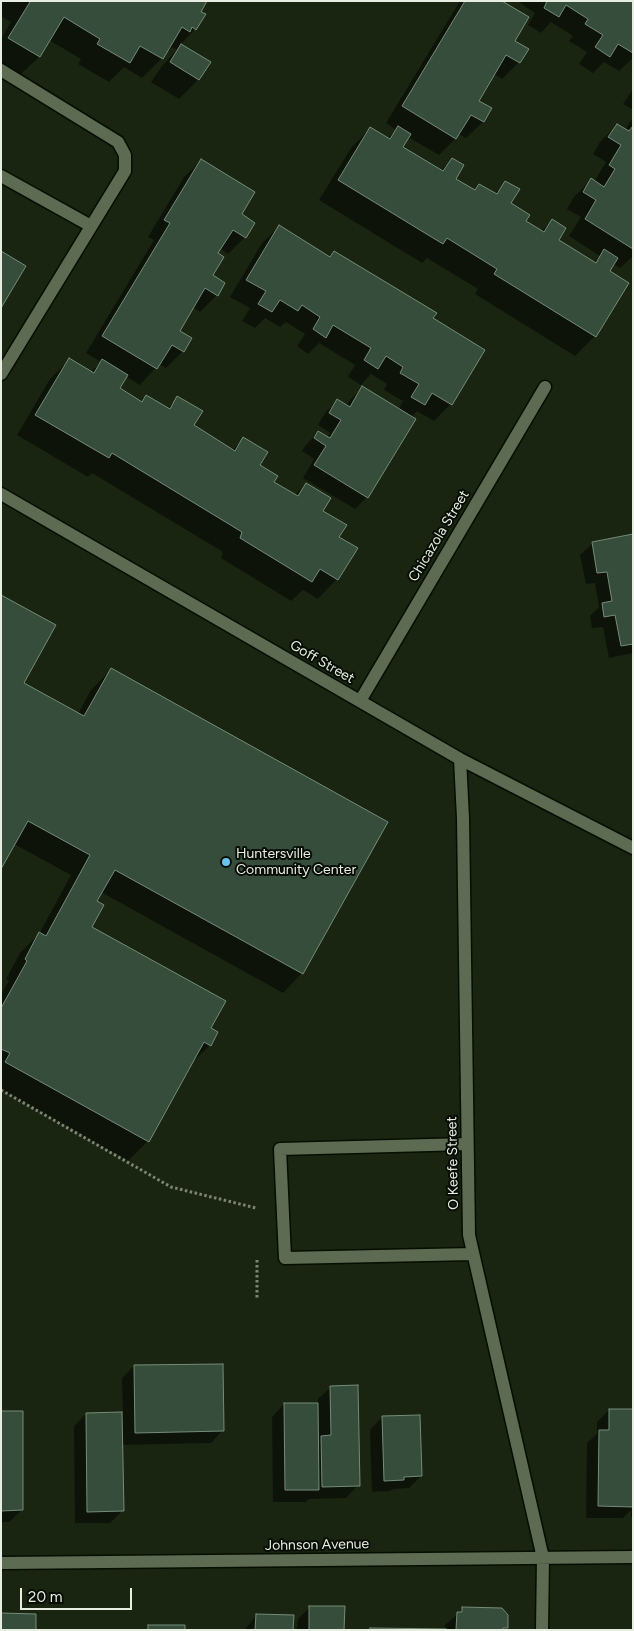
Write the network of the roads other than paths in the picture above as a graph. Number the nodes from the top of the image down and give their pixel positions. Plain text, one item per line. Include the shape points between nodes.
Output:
1 (1, 70) edge
2 (1, 176) edge
3 (91, 226) junction
4 (1, 374) edge
5 (545, 387) dead end
6 (1, 494) edge
7 (360, 701) junction
8 (460, 758) junction
9 (633, 848) edge
10 (467, 1144) junction
11 (473, 1254) junction
12 (633, 1556) edge
13 (543, 1558) junction
14 (1, 1563) edge
15 (542, 1630) edge

1 - 3 street via 118,142 125,155 125,171
2 - 3 street
3 - 4 street
5 - 7 street, Chicazola Street
6 - 7 street, Goff Street
7 - 8 street, Goff Street
8 - 9 street, Goff Street
8 - 10 street, O Keefe Street
10 - 11 street, O Keefe Street via 469,1235
10 - 11 street via 280,1149 285,1258
11 - 13 street, O Keefe Street
12 - 13 street, Johnson Avenue
13 - 14 street, Johnson Avenue
13 - 15 street, O Keefe Street

